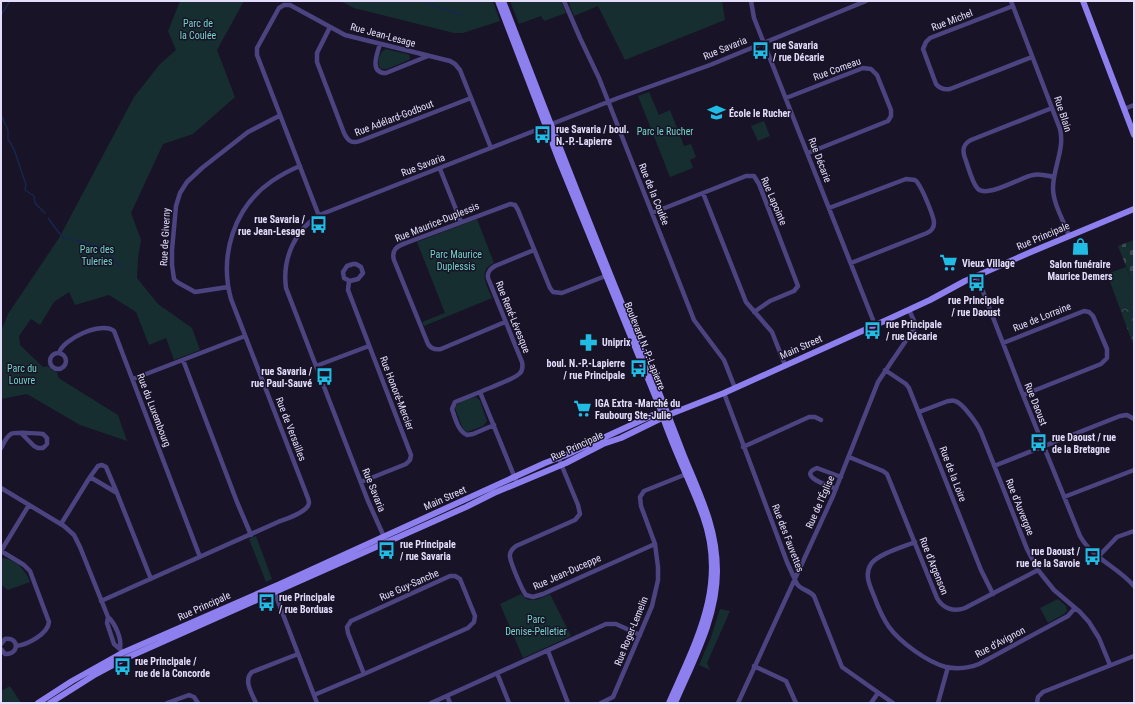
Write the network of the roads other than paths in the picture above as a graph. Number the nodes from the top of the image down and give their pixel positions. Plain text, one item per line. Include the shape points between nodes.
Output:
1 (498, 1) edge
2 (503, 1) edge
3 (564, 1) edge
4 (751, 1) edge
5 (866, 1) edge
6 (1083, 1) edge
7 (1012, 3) edge
8 (330, 27) junction
9 (764, 42) junction
10 (380, 44) junction
11 (428, 56) junction
12 (1032, 57) junction
13 (471, 98) junction
14 (786, 98) junction
15 (609, 102) junction
16 (1134, 105) edge
17 (1052, 108) junction
18 (1124, 109) junction
19 (279, 116) junction
20 (548, 126) junction
21 (1134, 135) edge
22 (491, 148) junction
23 (808, 153) junction
24 (300, 166) junction
25 (440, 169) junction
26 (1054, 177) junction
27 (703, 193) junction
28 (829, 208) junction
29 (1134, 209) edge
30 (652, 213) junction
31 (319, 216) junction
32 (461, 222) junction
33 (1069, 236) junction
34 (534, 250) junction
35 (851, 263) junction
36 (608, 275) junction
37 (977, 276) junction
38 (348, 281) junction
39 (228, 287) junction
40 (909, 310) junction
41 (754, 312) junction
42 (505, 322) junction
43 (875, 325) junction
44 (245, 336) junction
45 (1003, 343) junction
46 (369, 346) junction
47 (59, 353) dead end
48 (183, 360) junction
49 (785, 365) junction
50 (316, 366) junction
51 (885, 370) junction
52 (133, 379) junction
53 (735, 388) junction
54 (480, 392) junction
55 (724, 393) junction
56 (1023, 395) junction
57 (919, 412) junction
58 (664, 416) junction
59 (1134, 419) edge
60 (822, 420) dead end
61 (494, 425) junction
62 (22, 434) junction
63 (1044, 446) junction
64 (744, 447) junction
65 (1, 448) edge
66 (848, 457) junction
67 (560, 462) junction
68 (994, 466) junction
69 (1134, 470) edge
70 (688, 473) junction
71 (90, 476) junction
72 (841, 477) junction
73 (516, 480) junction
74 (361, 482) junction
75 (1, 488) edge
76 (836, 489) junction
77 (117, 493) junction
78 (1064, 497) junction
79 (29, 505) junction
80 (61, 524) junction
81 (1134, 531) edge
82 (251, 534) junction
83 (383, 536) junction
84 (386, 542) junction
85 (915, 542) junction
86 (655, 544) junction
87 (1, 551) edge
88 (200, 557) junction
89 (1098, 557) junction
90 (1038, 570) junction
91 (151, 579) junction
92 (795, 580) junction
93 (272, 586) junction
94 (1134, 586) edge
95 (275, 593) junction
96 (993, 594) junction
97 (101, 601) junction
98 (1075, 608) junction
99 (640, 635) junction
100 (1, 644) edge
101 (16, 646) junction
102 (1, 649) edge
103 (548, 651) junction
104 (122, 654) junction
105 (298, 654) junction
106 (1134, 656) edge
107 (1110, 665) junction
108 (754, 666) junction
109 (948, 667) junction
110 (497, 673) junction
111 (364, 674) junction
112 (878, 693) junction
113 (314, 694) junction
114 (447, 696) junction
115 (38, 703) edge
116 (50, 703) edge
117 (167, 703) edge
118 (198, 703) edge
119 (256, 703) edge
120 (317, 703) edge
121 (431, 703) edge
122 (450, 703) edge
123 (509, 703) edge
124 (568, 703) edge
125 (601, 703) edge
126 (669, 703) edge
127 (675, 703) edge
128 (738, 703) edge
129 (796, 703) edge
130 (871, 703) edge
131 (893, 703) edge
132 (938, 703) edge
133 (1038, 703) edge

1 - 20 street, Boulevard N.-P.-Lapierre
2 - 20 street, Boulevard N.-P.-Lapierre
3 - 15 street, Rue de la Coulée
4 - 9 street, Rue Décarie
5 - 9 street, Rue Savaria
6 - 18 street
7 - 12 street, Rue Blain
7 - 12 street, Rue Michel via 930,38 924,44 924,53 936,84 944,89 950,89
8 - 10 street, Rue Jean-Lesage via 345,35
8 - 13 street, Rue Adélard-Godbout via 316,60 344,133 351,142 360,141
8 - 19 street, Rue Jean-Lesage via 290,6 284,5 279,8 256,53
9 - 14 street, Rue Décarie
9 - 15 street, Rue Savaria
10 - 11 street, Rue Jean-Lesage
10 - 11 street via 375,65 382,73
11 - 13 street, Rue Jean-Lesage via 450,61 457,66
12 - 17 street, Rue Blain
13 - 22 street, Rue Jean-Lesage
14 - 23 street, Rue Décarie
14 - 23 street, Rue Comeau via 863,68 871,69 877,75 891,110 888,121
15 - 20 street, Rue Savaria
15 - 30 street, Rue de la Coulée
16 - 18 street
17 - 26 street, Rue Blain via 1061,137
17 - 26 street via 970,140 965,143 963,152 975,184 982,191 991,191 1034,174
18 - 21 street
19 - 24 street, Rue Jean-Lesage
19 - 39 street, Rue de Giverny via 248,132 202,168 187,182 176,206 172,250 174,279 195,292
20 - 22 street, Rue Savaria
20 - 36 street, Boulevard N.-P.-Lapierre
22 - 25 street, Rue Savaria
23 - 28 street, Rue Décarie
24 - 31 street, Rue Jean-Lesage
24 - 39 street, Rue de Versailles via 268,183 243,211 230,242 226,268
25 - 31 street, Rue Savaria
25 - 32 street
26 - 33 street, Rue Blain via 1054,196
27 - 30 street, Rue Lapointe
27 - 41 street via 746,302
27 - 41 street, Rue Lapointe via 746,176 757,179 798,286 794,291 774,299
28 - 35 street, Rue Décarie
28 - 35 street via 906,179 916,180 921,188 934,222 932,229
29 - 33 street, Rue Principale
30 - 53 street, Rue de la Coulée via 696,324 723,359
31 - 50 street, Rue Savaria via 304,228 291,247 286,262 285,278 288,295
32 - 34 street, Rue Maurice-Duplessis via 513,204 518,210
32 - 42 street, Rue Maurice-Duplessis via 401,245 393,252 428,344 438,349
33 - 37 street, Rue Principale
34 - 36 street, Rue Maurice-Duplessis via 550,288 556,294
34 - 42 street, Rue René-Lévesque via 495,266 488,272
35 - 43 street, Rue Décarie
36 - 58 street, Boulevard N.-P.-Lapierre
37 - 40 street, Rue Principale
37 - 45 street, Rue Daoust
38 - 38 street, Rue Honoré-Mercier via 361,277 363,270 358,265 351,264 344,269 343,276
38 - 46 street, Rue Honoré-Mercier via 348,290
39 - 44 street, Rue de Versailles
40 - 43 street, Rue Principale
40 - 51 street, Rue de l'Église via 915,323 914,328
41 - 49 street via 772,332
42 - 54 street, Rue René-Lévesque via 522,362 522,371 517,376
43 - 49 street, Main Street
44 - 48 street
44 - 82 street, Rue de Versailles via 309,501 305,510
45 - 56 street, Rue Daoust
45 - 56 street, Rue de Lorraine via 1084,311 1089,312 1094,318 1107,349 1107,358 1101,364
46 - 50 street
46 - 74 street, Rue Honoré-Mercier via 411,457 405,465
47 - 52 street, Rue du Luxembourg via 64,344 76,336 109,328 114,331
48 - 52 street
48 - 82 street
49 - 53 street, Main Street
50 - 74 street, Rue Savaria
51 - 57 street, Rue de la Loire via 908,386
51 - 66 street, Rue de l'Église
52 - 88 street, Rue du Luxembourg
53 - 55 street, Rue Principale
54 - 61 street
54 - 61 street via 455,402 452,409 455,419 461,432 467,435
55 - 58 street, Rue Principale
55 - 64 street, Rue des Fauvettes
56 - 63 street, Rue Daoust
57 - 68 street, Rue d'Auvergne via 948,401 958,402 979,428
57 - 96 street, Rue de la Loire via 981,570
58 - 67 street, Rue Principale
58 - 70 street, Boulevard N.-P.-Lapierre
59 - 63 street via 1129,415 1123,415
60 - 64 street via 809,417
61 - 73 street
62 - 62 street via 38,448 43,448 47,444 47,438 43,434
62 - 65 street via 11,434
63 - 68 street
63 - 78 street, Rue Daoust
64 - 92 street, Rue des Fauvettes
66 - 72 street, Rue de l'Église
66 - 85 street, Rue d'Argenson via 887,474
67 - 73 street, Rue Principale via 545,463
67 - 86 street, Rue Jean-Duceppe via 580,514 575,520 516,546 511,551 510,557 526,595 533,597 541,594
68 - 90 street, Rue d'Auvergne
69 - 78 street
70 - 86 street, Rue Roger-Lemelin via 644,491 640,497
70 - 126 street, Boulevard N.-P.-Lapierre via 708,532 711,582 703,624
70 - 127 street, Boulevard N.-P.-Lapierre via 706,509 712,529 716,555 716,585 708,626
71 - 77 street
71 - 77 street via 98,466 106,467
71 - 80 street
72 - 76 street, Rue de l'Église
72 - 76 street via 819,469 810,474 813,480
73 - 83 street, Main Street
73 - 84 street, Main Street
74 - 83 street, Rue Savaria
75 - 79 street
76 - 92 street, Rue de l'Église
77 - 91 street
78 - 89 street, Rue Daoust via 1082,540
79 - 80 street
79 - 87 street
80 - 97 street via 78,541
81 - 89 street via 1116,539
82 - 88 street, Rue de Versailles
83 - 84 street, Rue Savaria
83 - 93 street, Rue Principale
84 - 95 street, Rue Principale
85 - 96 street, Rue d'Argenson via 937,598 944,606 951,610 961,610
85 - 109 street, Rue d'Avignon via 876,559 869,569 868,581 883,617 895,634 930,660
86 - 99 street, Rue Roger-Lemelin via 657,584 653,603
87 - 101 street via 30,571 49,622 44,633 24,645
88 - 91 street, Rue de Versailles
89 - 94 street, Rue Daoust
90 - 96 street, Rue d'Argenson
90 - 98 street, Rue d'Auvergne via 1054,590
91 - 97 street, Rue de Versailles
92 - 108 street, Rue de l'Église
92 - 112 street, Rue des Fauvettes via 799,587 814,596 842,666
93 - 95 street
93 - 104 street, Rue Principale
95 - 104 street, Rue Principale
95 - 105 street
97 - 104 street via 113,623
98 - 107 street, Rue d'Auvergne via 1095,630
98 - 109 street, Rue d'Avignon via 1068,616 979,664
99 - 103 street via 616,624 609,624
99 - 125 street, Rue Roger-Lemelin via 613,697
100 - 101 street via 5,639 10,639
101 - 102 street via 10,654 5,654
103 - 110 street
103 - 124 street
104 - 115 street, Rue Principale
104 - 116 street, Rue Principale
105 - 113 street
105 - 119 street via 250,673 248,682
106 - 107 street
107 - 133 street via 1043,692 1038,697
108 - 128 street, Rue de l'Église
108 - 129 street via 786,681
109 - 132 street
110 - 114 street
110 - 123 street
111 - 111 street, Rue Guy-Sanche via 348,633 350,621 450,576 460,579 475,614 475,621 471,625
111 - 113 street, Rue Guy-Sanche
112 - 130 street
112 - 131 street, Rue des Fauvettes
113 - 120 street
114 - 121 street
114 - 122 street
117 - 118 street via 189,695

